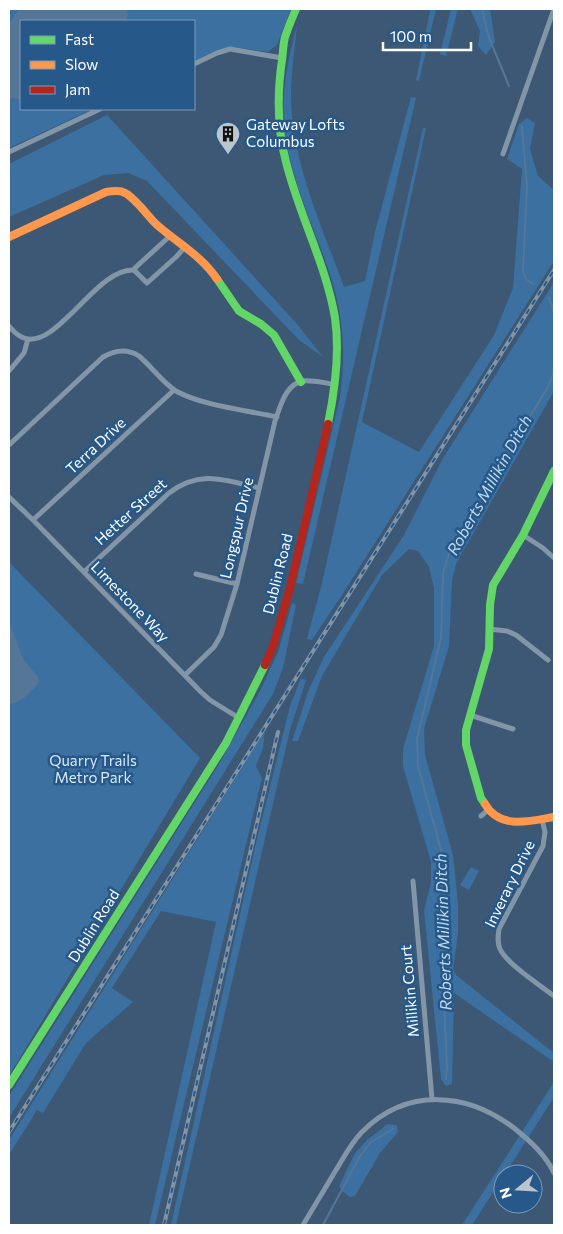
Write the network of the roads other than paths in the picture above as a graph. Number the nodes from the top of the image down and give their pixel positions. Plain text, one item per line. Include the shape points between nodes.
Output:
1 (296, 9) edge
2 (554, 9) edge
3 (282, 58) junction
4 (195, 64) edge
5 (98, 110) edge
6 (9, 152) edge
7 (503, 154) dead end
8 (171, 235) junction
9 (9, 237) edge
10 (184, 247) junction
11 (134, 270) junction
12 (9, 326) edge
13 (28, 339) junction
14 (9, 371) edge
15 (301, 382) junction
16 (335, 384) junction
17 (174, 390) junction
18 (276, 417) junction
19 (9, 445) edge
20 (554, 471) edge
21 (259, 488) junction
22 (9, 497) edge
23 (33, 520) junction
24 (523, 535) junction
25 (554, 558) edge
26 (84, 572) junction
27 (196, 574) dead end
28 (237, 584) junction
29 (489, 629) junction
30 (548, 660) dead end
31 (185, 675) junction
32 (470, 715) junction
33 (239, 718) junction
34 (513, 729) dead end
35 (488, 810) junction
36 (481, 816) dead end
37 (554, 816) edge
38 (542, 818) junction
39 (413, 881) dead end
40 (554, 996) edge
41 (9, 1085) edge
42 (432, 1099) junction
43 (554, 1173) edge
44 (303, 1225) edge

1 - 3 main road, Dublin Road via 285,38
2 - 7 street
3 - 4 street via 230,49
3 - 16 main road, Dublin Road via 278,106 280,133 286,163 331,296 337,346
5 - 6 street
8 - 9 main road via 130,196 117,190 88,199
8 - 10 main road
8 - 11 street
10 - 11 street via 147,283
10 - 15 main road via 212,271 239,311 274,335
11 - 13 street via 126,269 111,275 45,335
12 - 13 street
13 - 14 street via 24,352
15 - 16 street
15 - 18 street, Longspur Drive via 289,390
16 - 33 main road, Dublin Road via 279,626 259,679
17 - 18 street via 202,401
17 - 19 street via 134,353 115,351 103,357
17 - 23 street, Terra Drive
18 - 21 street, Longspur Drive
20 - 24 main road
21 - 26 street, Hetter Street via 214,477 185,482
21 - 28 street, Longspur Drive
22 - 23 street, Limestone Way
23 - 26 street, Limestone Way
24 - 25 street
24 - 29 main road via 493,585
26 - 31 street, Limestone Way
27 - 28 street
28 - 31 street, Longspur Drive via 218,642
29 - 30 street via 516,635
29 - 32 main road via 487,660
31 - 33 street, Limestone Way via 210,700
32 - 34 street
32 - 35 main road via 466,745 481,798
33 - 41 main road, Dublin Road
35 - 36 street
35 - 38 main road via 510,822
37 - 38 main road
38 - 40 street, Inverary Drive via 546,832 543,846 499,929 498,939 506,958
39 - 42 street, Millikin Court
42 - 43 street via 463,1102 500,1118 536,1147
42 - 44 street via 391,1111 362,1132

